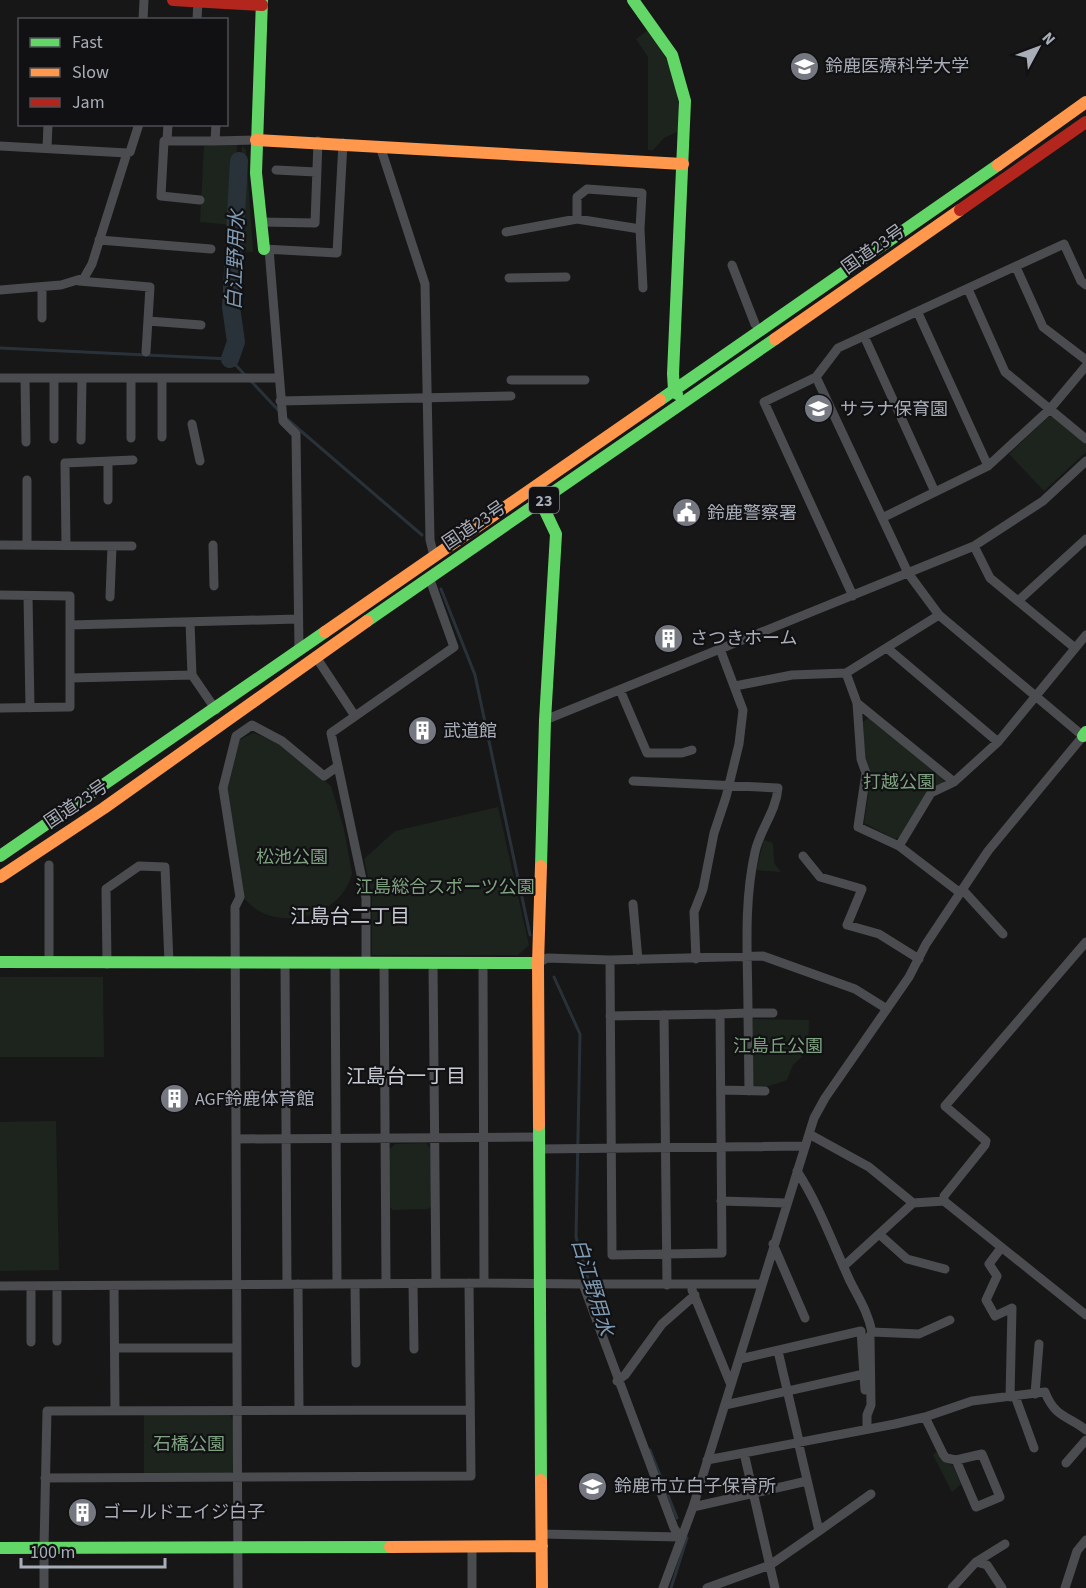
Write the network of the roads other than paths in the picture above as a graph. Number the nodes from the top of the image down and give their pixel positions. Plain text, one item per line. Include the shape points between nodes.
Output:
1 (144, 0) edge
2 (173, 0) edge
3 (633, 0) edge
4 (198, 1) edge
5 (262, 2) edge
6 (143, 18) edge
7 (197, 18) edge
8 (1086, 102) edge
9 (1068, 114) junction
10 (48, 126) edge
11 (138, 126) edge
12 (167, 126) edge
13 (216, 126) edge
14 (1084, 127) edge
15 (162, 140) junction
16 (256, 140) junction
17 (215, 141) junction
18 (318, 141) junction
19 (343, 143) junction
20 (0, 146) edge
21 (380, 146) junction
22 (47, 148) junction
23 (127, 153) junction
24 (683, 164) junction
25 (276, 170) dead end
26 (316, 172) junction
27 (200, 200) dead end
28 (577, 219) junction
29 (262, 222) junction
30 (640, 229) junction
31 (506, 232) dead end
32 (99, 240) junction
33 (211, 249) dead end
34 (267, 249) junction
35 (732, 265) dead end
36 (1016, 267) junction
37 (566, 277) dead end
38 (509, 278) dead end
39 (80, 281) junction
40 (1084, 282) edge
41 (42, 286) junction
42 (644, 288) dead end
43 (0, 290) edge
44 (968, 290) junction
45 (918, 313) junction
46 (42, 318) dead end
47 (148, 321) junction
48 (755, 324) dead end
49 (201, 325) dead end
50 (864, 336) junction
51 (147, 352) dead end
52 (1086, 360) edge
53 (1086, 366) edge
54 (816, 377) junction
55 (0, 378) edge
56 (25, 378) junction
57 (162, 378) junction
58 (278, 378) junction
59 (54, 379) junction
60 (82, 379) junction
61 (131, 379) junction
62 (511, 380) dead end
63 (585, 380) dead end
64 (674, 390) junction
65 (511, 396) dead end
66 (427, 399) junction
67 (684, 402) junction
68 (281, 404) junction
69 (1050, 409) junction
70 (192, 424) dead end
71 (162, 437) dead end
72 (130, 438) dead end
73 (54, 439) dead end
74 (1086, 439) edge
75 (81, 440) dead end
76 (26, 442) dead end
77 (133, 460) dead end
78 (200, 460) dead end
79 (1086, 461) edge
80 (108, 462) junction
81 (988, 466) junction
82 (27, 480) dead end
83 (533, 488) junction
84 (935, 492) junction
85 (108, 500) dead end
86 (542, 501) junction
87 (882, 518) junction
88 (1086, 539) edge
89 (0, 545) edge
90 (27, 545) junction
91 (66, 545) junction
92 (213, 545) dead end
93 (112, 546) junction
94 (132, 546) dead end
95 (974, 546) junction
96 (434, 556) junction
97 (908, 573) junction
98 (429, 577) junction
99 (214, 586) dead end
100 (0, 596) edge
101 (28, 596) junction
102 (852, 596) junction
103 (110, 597) dead end
104 (1018, 601) junction
105 (939, 615) junction
106 (297, 619) junction
107 (190, 622) junction
108 (70, 625) junction
109 (1086, 635) edge
110 (887, 648) junction
111 (1075, 648) junction
112 (300, 649) junction
113 (720, 649) junction
114 (316, 657) junction
115 (846, 673) junction
116 (192, 675) junction
117 (71, 678) junction
118 (735, 686) junction
119 (620, 690) junction
120 (1036, 696) junction
121 (857, 704) junction
122 (0, 708) edge
123 (30, 708) junction
124 (216, 710) junction
125 (355, 716) junction
126 (545, 720) junction
127 (1084, 734) edge
128 (998, 742) junction
129 (692, 750) dead end
130 (338, 766) junction
131 (633, 782) dead end
132 (954, 782) junction
133 (728, 786) junction
134 (898, 846) junction
135 (0, 856) edge
136 (803, 856) dead end
137 (50, 865) dead end
138 (0, 877) edge
139 (961, 890) junction
140 (633, 904) dead end
141 (1003, 934) dead end
142 (1086, 942) edge
143 (748, 956) junction
144 (696, 959) junction
145 (919, 959) junction
146 (610, 960) junction
147 (638, 960) junction
148 (0, 962) edge
149 (49, 962) junction
150 (169, 963) junction
151 (366, 963) junction
152 (384, 963) junction
153 (433, 963) junction
154 (483, 963) junction
155 (538, 963) junction
156 (107, 964) junction
157 (235, 964) junction
158 (285, 964) junction
159 (335, 964) junction
160 (887, 1009) junction
161 (748, 1013) junction
162 (773, 1013) dead end
163 (720, 1014) junction
164 (664, 1015) junction
165 (610, 1016) junction
166 (721, 1090) junction
167 (749, 1090) junction
168 (765, 1091) dead end
169 (809, 1134) junction
170 (484, 1137) junction
171 (335, 1138) junction
172 (434, 1138) junction
173 (236, 1139) junction
174 (286, 1139) junction
175 (386, 1139) junction
176 (539, 1143) junction
177 (804, 1146) junction
178 (665, 1147) junction
179 (721, 1147) junction
180 (611, 1148) junction
181 (797, 1171) junction
182 (721, 1201) junction
183 (944, 1201) junction
184 (786, 1203) junction
185 (913, 1203) junction
186 (879, 1234) junction
187 (773, 1244) junction
188 (1001, 1248) junction
189 (667, 1254) junction
190 (844, 1266) junction
191 (945, 1269) dead end
192 (484, 1282) junction
193 (337, 1283) junction
194 (386, 1283) junction
195 (436, 1283) junction
196 (469, 1283) junction
197 (540, 1283) junction
198 (237, 1284) junction
199 (286, 1284) junction
200 (298, 1284) junction
201 (355, 1284) junction
202 (413, 1284) junction
203 (588, 1284) junction
204 (761, 1284) junction
205 (667, 1285) junction
206 (690, 1285) junction
207 (0, 1286) edge
208 (31, 1286) junction
209 (57, 1286) junction
210 (114, 1286) junction
211 (694, 1295) junction
212 (1086, 1315) edge
213 (805, 1318) dead end
214 (950, 1320) dead end
215 (872, 1332) junction
216 (57, 1341) dead end
217 (31, 1342) dead end
218 (1039, 1344) dead end
219 (115, 1348) junction
220 (237, 1348) junction
221 (414, 1349) dead end
222 (778, 1351) junction
223 (740, 1359) junction
224 (356, 1363) dead end
225 (864, 1374) junction
226 (621, 1379) junction
227 (731, 1385) junction
228 (788, 1390) junction
229 (1035, 1394) junction
230 (1013, 1397) junction
231 (725, 1405) junction
232 (115, 1410) junction
233 (237, 1410) junction
234 (299, 1410) junction
235 (469, 1410) junction
236 (867, 1415) junction
237 (925, 1417) junction
238 (867, 1427) junction
239 (1086, 1430) edge
240 (1086, 1440) edge
241 (798, 1441) junction
242 (1034, 1448) dead end
243 (744, 1453) junction
244 (707, 1460) junction
245 (956, 1460) junction
246 (1066, 1463) dead end
247 (237, 1477) junction
248 (45, 1478) junction
249 (807, 1481) junction
250 (753, 1493) junction
251 (871, 1494) dead end
252 (693, 1507) junction
253 (819, 1531) junction
254 (680, 1537) junction
255 (542, 1540) junction
256 (1086, 1540) edge
257 (1005, 1544) dead end
258 (238, 1546) junction
259 (472, 1546) junction
260 (0, 1548) edge
261 (44, 1553) junction
262 (976, 1562) junction
263 (770, 1565) junction
264 (44, 1588) edge
265 (238, 1588) edge
266 (472, 1588) edge
267 (542, 1588) edge
268 (663, 1588) edge
269 (707, 1588) edge
270 (776, 1588) edge
271 (952, 1588) edge
272 (1002, 1588) edge
273 (1065, 1588) edge

1 - 6 street
2 - 4 main road
3 - 24 main road via 668,49 681,80 685,101
4 - 5 main road
4 - 7 street
5 - 16 main road
8 - 9 main road, 国道23号 / 23
9 - 14 main road
9 - 64 main road, 国道23号 / 23
10 - 22 street
11 - 23 street
12 - 15 street
13 - 17 street
14 - 67 main road, 国道23号 / 23
15 - 17 street
15 - 27 street via 160,196
16 - 17 street
16 - 18 main road
16 - 29 main road
18 - 19 main road
18 - 26 street
19 - 21 main road
19 - 34 street via 337,253
20 - 22 street
21 - 24 main road
21 - 66 street via 425,284
22 - 23 street
23 - 32 street
24 - 64 main road
25 - 26 street
26 - 29 street via 315,223
28 - 30 street
28 - 30 street via 577,197 587,189 642,193
28 - 31 street
29 - 34 main road
30 - 42 street
32 - 33 street
32 - 39 street via 88,272
34 - 58 street
35 - 48 street
36 - 40 street via 1064,244
36 - 44 street
36 - 52 street via 1042,327
37 - 38 street
39 - 41 street
39 - 47 street via 150,287
41 - 43 street
41 - 46 street
44 - 45 street
44 - 69 street via 1005,372
45 - 50 street
45 - 81 street
47 - 49 street
47 - 51 street
50 - 54 street via 838,348
50 - 84 street
53 - 69 street
54 - 87 street
54 - 102 street via 764,402
55 - 56 street
56 - 59 street
56 - 76 street
57 - 58 street
57 - 61 street
57 - 71 street
58 - 68 street
59 - 60 street
59 - 73 street
60 - 61 street
60 - 75 street
61 - 72 street
62 - 63 street
64 - 67 main road
64 - 83 main road, 国道23号 / 23
65 - 66 street
66 - 68 street
66 - 96 street via 430,540
67 - 86 main road, 国道23号 / 23
68 - 106 street via 283,421 296,434
69 - 74 street
69 - 81 street
70 - 78 street
77 - 80 street
79 - 95 street via 1044,501
80 - 85 street
80 - 91 street via 65,463
81 - 84 street
82 - 90 street
83 - 86 main road
83 - 96 main road, 国道23号 / 23
84 - 87 street
86 - 98 main road, 国道23号 / 23
86 - 126 main road via 556,534
87 - 97 street
88 - 104 street
89 - 90 street
90 - 91 street
91 - 93 street
92 - 99 street
93 - 94 street
93 - 103 street
95 - 97 street
95 - 104 street via 990,578
96 - 112 main road, 国道23号 / 23
97 - 102 street
97 - 105 street
98 - 114 main road, 国道23号 / 23
98 - 125 street via 454,648
100 - 101 street
101 - 108 street via 70,596
101 - 123 street
102 - 113 street
104 - 111 street
105 - 110 street
105 - 120 street
106 - 107 street
106 - 112 street
107 - 108 street
107 - 116 street
108 - 117 street
109 - 111 street
110 - 115 street
110 - 128 street
111 - 120 street
112 - 124 main road, 国道23号 / 23
113 - 118 street
113 - 119 street
114 - 125 street
114 - 138 main road, 国道23号 / 23
115 - 118 street via 792,675
115 - 121 street
116 - 117 street
116 - 124 street
117 - 123 street via 70,707
118 - 133 street via 743,710
119 - 126 street
119 - 129 street via 647,753
120 - 127 street
120 - 128 street
121 - 132 street
121 - 134 street via 861,759 866,773 858,827
122 - 123 street
124 - 135 main road, 国道23号 / 23
125 - 130 street via 331,733
126 - 155 main road
127 - 139 street
128 - 132 street
130 - 151 street via 366,898
130 - 157 street via 324,776 282,741 252,725 237,736 223,788 240,897 235,907
131 - 133 street
132 - 134 street via 931,793
133 - 143 street via 778,788 777,804 755,851
133 - 144 street via 694,912
134 - 139 street
136 - 145 street via 820,877 862,890 847,925 879,934
137 - 149 street
139 - 141 street
139 - 145 street
140 - 147 street
142 - 183 street via 945,1106 986,1141
143 - 144 street
143 - 160 street via 763,956 816,973 855,989
143 - 161 street
144 - 147 street
145 - 160 street
146 - 147 street
146 - 155 street via 547,958
146 - 165 street
148 - 149 main road
149 - 156 main road
150 - 156 main road
150 - 156 street via 165,867 139,866 106,889
150 - 157 main road
151 - 152 main road
151 - 159 main road
152 - 153 main road
152 - 175 street
153 - 154 main road
153 - 172 street
154 - 155 main road
154 - 170 street
155 - 176 main road
157 - 158 main road
157 - 173 street
158 - 159 main road
158 - 174 street
159 - 171 street
160 - 169 street via 825,1098
161 - 162 street
161 - 163 street
161 - 167 street
163 - 164 street
163 - 166 street
164 - 165 street
164 - 178 street
165 - 180 street
166 - 167 street
166 - 179 street
167 - 168 street
169 - 177 street
169 - 185 street via 868,1167
170 - 172 street
170 - 176 street
170 - 192 street
171 - 174 street
171 - 175 street
171 - 193 street
172 - 175 street
172 - 195 street
173 - 174 street
173 - 198 street
174 - 199 street
175 - 194 street
176 - 180 street via 571,1149
176 - 197 main road
177 - 179 street
177 - 181 street
178 - 179 street
178 - 180 street
178 - 189 street
179 - 182 street
180 - 189 street via 612,1255
181 - 184 street
181 - 190 street
182 - 184 street
182 - 189 street via 722,1253
183 - 185 street
183 - 188 street
184 - 187 street
185 - 186 street
186 - 190 street
186 - 191 street via 907,1259
187 - 204 street
187 - 213 street
188 - 212 street
188 - 230 street via 989,1264 997,1276 986,1300 994,1316 1012,1308
189 - 205 street
190 - 215 street via 868,1313
192 - 196 street
192 - 197 street
193 - 200 street
193 - 201 street
194 - 201 street
194 - 202 street
195 - 196 street
195 - 202 street
196 - 235 street
197 - 203 street
197 - 255 main road
198 - 199 street
198 - 210 street
198 - 220 street
199 - 200 street
200 - 234 street
201 - 224 street
202 - 221 street
203 - 205 street
203 - 226 street
204 - 206 street
204 - 223 street
205 - 206 street
206 - 211 street
207 - 208 street
208 - 209 street
208 - 217 street
209 - 210 street
209 - 216 street
210 - 219 street
211 - 226 street via 662,1324
211 - 227 street
214 - 215 street via 919,1334
215 - 236 street via 871,1406
218 - 229 street
219 - 220 street
219 - 232 street
220 - 233 street
222 - 223 street
222 - 225 street via 861,1331
222 - 228 street
223 - 227 street
225 - 228 street
225 - 236 street
226 - 254 street
227 - 231 street
228 - 231 street
228 - 241 street
229 - 230 street
229 - 239 street via 1045,1392 1063,1418
230 - 237 street via 972,1401
230 - 242 street
231 - 244 street
232 - 233 street
232 - 248 street via 46,1411
233 - 234 street
233 - 247 street
234 - 235 street
235 - 247 street via 471,1476
236 - 238 street
237 - 238 street
237 - 245 street via 943,1454
238 - 241 street
240 - 246 street
241 - 243 street
241 - 249 street
243 - 244 street
243 - 250 street
244 - 252 street
245 - 245 street via 976,1507 1000,1497 982,1454
247 - 248 street
247 - 258 street
248 - 261 street
249 - 250 street
249 - 253 street
250 - 252 street
250 - 263 street
251 - 253 street
252 - 254 street
253 - 263 street
254 - 255 street
254 - 268 street
255 - 259 main road
255 - 267 main road
256 - 273 street via 1077,1551
257 - 262 street
258 - 259 main road
258 - 261 main road
258 - 265 street
259 - 266 street
260 - 261 main road
261 - 264 street
262 - 271 street
262 - 272 street via 987,1565
263 - 269 street
263 - 270 street

